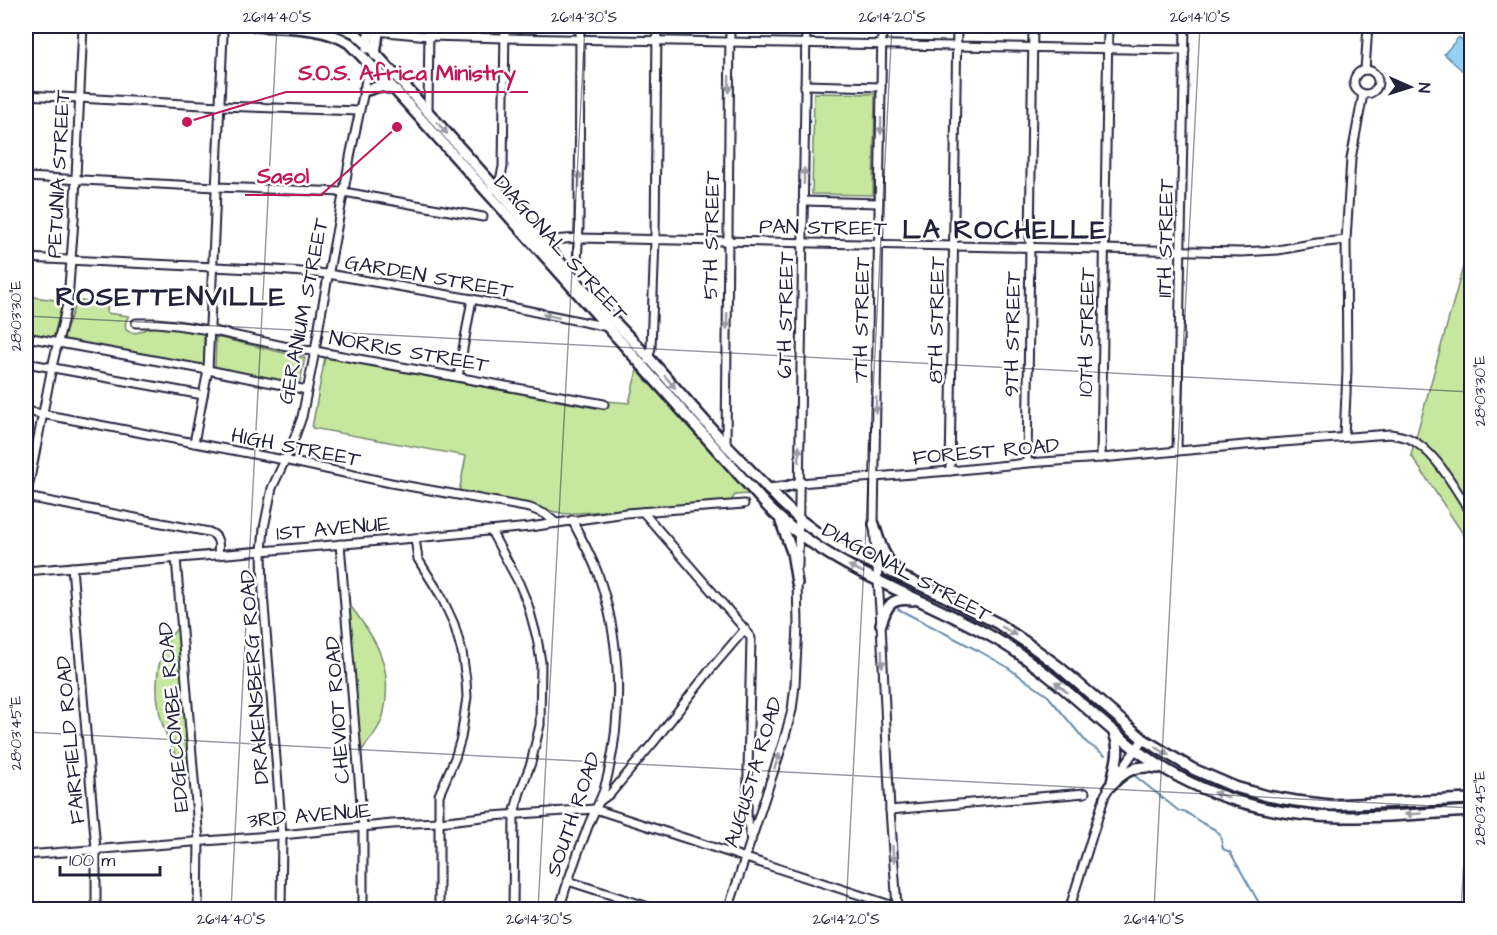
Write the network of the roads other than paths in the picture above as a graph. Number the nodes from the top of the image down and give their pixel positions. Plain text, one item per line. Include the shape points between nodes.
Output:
1 (83, 26) edge
2 (256, 26) edge
3 (339, 26) edge
4 (429, 26) edge
5 (505, 26) edge
6 (580, 26) edge
7 (657, 26) edge
8 (730, 26) edge
9 (806, 26) edge
10 (882, 26) edge
11 (957, 26) edge
12 (1033, 26) edge
13 (1108, 26) edge
14 (1185, 26) edge
15 (1368, 26) edge
16 (374, 28) edge
17 (223, 35) dead end
18 (429, 36) junction
19 (505, 38) junction
20 (579, 39) junction
21 (657, 40) junction
22 (730, 42) junction
23 (805, 43) junction
24 (882, 44) junction
25 (368, 45) junction
26 (957, 46) junction
27 (1033, 47) junction
28 (1107, 48) junction
29 (1185, 50) junction
30 (375, 53) junction
31 (368, 66) junction
32 (1365, 70) junction
33 (805, 85) junction
34 (881, 87) junction
35 (395, 90) junction
36 (364, 91) junction
37 (1364, 94) junction
38 (26, 95) edge
39 (79, 98) junction
40 (220, 106) junction
41 (359, 111) junction
42 (428, 112) junction
43 (503, 167) junction
44 (26, 177) edge
45 (75, 180) junction
46 (216, 187) junction
47 (492, 191) junction
48 (344, 192) junction
49 (503, 196) junction
50 (803, 201) junction
51 (879, 203) junction
52 (483, 217) dead end
53 (537, 236) junction
54 (578, 238) junction
55 (655, 240) junction
56 (1346, 240) junction
57 (728, 241) junction
58 (802, 243) junction
59 (879, 244) junction
60 (954, 246) junction
61 (1030, 248) junction
62 (1104, 249) junction
63 (1181, 251) junction
64 (26, 258) edge
65 (70, 260) junction
66 (578, 262) dead end
67 (213, 267) junction
68 (328, 274) junction
69 (472, 299) junction
70 (136, 323) dead end
71 (608, 327) junction
72 (209, 330) junction
73 (26, 337) edge
74 (57, 342) junction
75 (315, 351) junction
76 (646, 362) junction
77 (26, 363) edge
78 (52, 367) junction
79 (208, 370) junction
80 (458, 377) junction
81 (307, 390) junction
82 (203, 395) junction
83 (604, 404) dead end
84 (26, 411) edge
85 (42, 414) junction
86 (1344, 437) junction
87 (194, 443) junction
88 (726, 445) junction
89 (1177, 452) junction
90 (1101, 458) junction
91 (284, 460) junction
92 (1027, 463) junction
93 (950, 471) junction
94 (875, 477) junction
95 (799, 483) junction
96 (768, 489) junction
97 (26, 498) edge
98 (744, 504) dead end
99 (643, 512) junction
100 (1472, 514) edge
101 (778, 517) junction
102 (799, 519) junction
103 (572, 520) junction
104 (556, 523) junction
105 (874, 524) junction
106 (491, 531) junction
107 (798, 534) junction
108 (415, 538) junction
109 (340, 544) junction
110 (261, 551) junction
111 (218, 555) junction
112 (176, 558) junction
113 (877, 566) junction
114 (72, 567) junction
115 (26, 571) edge
116 (903, 578) junction
117 (878, 580) junction
118 (797, 583) junction
119 (918, 600) junction
120 (881, 624) junction
121 (745, 629) junction
122 (1113, 730) junction
123 (1143, 739) junction
124 (1136, 750) junction
125 (1164, 769) junction
126 (1111, 785) junction
127 (1084, 793) dead end
128 (1472, 799) edge
129 (597, 805) junction
130 (890, 810) junction
131 (1472, 811) edge
132 (514, 814) junction
133 (439, 822) junction
134 (363, 828) junction
135 (282, 835) junction
136 (200, 841) junction
137 (751, 841) junction
138 (96, 849) junction
139 (26, 855) edge
140 (745, 857) junction
141 (568, 881) junction
142 (896, 908) edge
143 (96, 909) edge
144 (198, 909) edge
145 (281, 909) edge
146 (363, 909) edge
147 (439, 909) edge
148 (513, 909) edge
149 (559, 909) edge
150 (658, 909) edge
151 (728, 909) edge
152 (906, 909) edge
153 (1069, 909) edge

1 - 39 street, PETUNIA STREET
2 - 31 main road, DIAGONAL STREET via 333,34 349,43
3 - 25 main road, DIAGONAL STREET
4 - 18 street
5 - 19 street
6 - 20 street
7 - 21 street
8 - 22 street, 5TH STREET
9 - 23 street, 6TH STREET
10 - 24 street, 7TH STREET
11 - 26 street, 8TH STREET
12 - 27 street, 9TH STREET
13 - 28 street, 10TH STREET
14 - 29 street, 11TH STREET
15 - 32 street
16 - 18 street
16 - 25 main road, GERANIUM STREET
16 - 30 main road, GERANIUM STREET
17 - 40 street
18 - 19 street
18 - 42 street
19 - 20 street
19 - 43 street
20 - 21 street
54 -> 20 street
21 - 22 street
21 - 55 street
22 - 23 street
22 -> 57 street, 5TH STREET
23 - 24 street
23 - 33 street, 6TH STREET
24 - 26 street
24 - 34 street, 7TH STREET
25 - 30 main road, DIAGONAL STREET
25 - 31 main road, GERANIUM STREET
26 - 27 street
26 - 60 street, 8TH STREET
27 - 28 street
27 - 61 street, 9TH STREET
28 - 29 street
28 - 62 street, 10TH STREET
29 - 63 street, 11TH STREET
30 - 31 main road, GERANIUM STREET
30 - 42 main road, DIAGONAL STREET
31 - 35 main road, DIAGONAL STREET
31 - 36 street, GERANIUM STREET
32 - 37 street via 1358,73 1354,82 1355,88
32 - 37 street via 1374,74 1377,83 1373,91
33 - 34 street
50 -> 33 street, 6TH STREET
34 -> 51 street, 7TH STREET
35 - 36 main road via 380,86
35 - 47 main road, DIAGONAL STREET
36 - 41 street, GERANIUM STREET
37 - 56 street via 1351,159
38 - 39 street
39 - 40 street
39 - 45 street, PETUNIA STREET
40 - 41 street
40 - 46 street
41 - 48 street, GERANIUM STREET
42 -> 47 main road, DIAGONAL STREET
43 - 47 street
43 - 49 street
44 - 45 street
45 - 46 street
45 - 65 street, PETUNIA STREET
46 - 48 street
46 - 67 street
47 - 49 main road, DIAGONAL STREET
47 - 71 main road, DIAGONAL STREET
48 - 52 street
48 - 68 street, GERANIUM STREET
49 - 53 main road, DIAGONAL STREET
50 - 51 street
50 - 58 street, 6TH STREET
51 - 59 street, 7TH STREET
53 - 54 street, PAN STREET via 552,240
53 - 76 main road, DIAGONAL STREET
54 - 55 street, PAN STREET
54 - 66 street
55 - 57 street, PAN STREET
55 - 76 street via 651,336
56 - 63 street, PAN STREET via 1278,250
56 - 86 street
57 - 58 street, PAN STREET
57 -> 88 street, 5TH STREET
58 - 59 street, PAN STREET
95 -> 58 street, 6TH STREET
59 - 60 street, PAN STREET
59 -> 94 street, 7TH STREET
60 - 61 street, PAN STREET
60 - 93 street, 8TH STREET
61 - 62 street, PAN STREET
61 - 92 street, 9TH STREET
62 - 63 street, PAN STREET
62 - 90 street, 10TH STREET
63 - 89 street, 11TH STREET
64 - 65 street, GARDEN STREET
65 - 67 street, GARDEN STREET
65 - 74 street, PETUNIA STREET via 68,300
67 - 68 street, GARDEN STREET
67 - 72 street
68 - 69 street, GARDEN STREET
68 - 75 street, GERANIUM STREET
71 -> 69 street, GARDEN STREET
69 - 80 street
70 - 72 street, NORRIS STREET
71 - 76 main road, DIAGONAL STREET
72 - 75 street, NORRIS STREET
72 - 79 street
73 - 74 street
74 - 78 street, PETUNIA STREET
74 - 79 street
75 - 80 street, NORRIS STREET
75 - 81 street, GERANIUM STREET
76 -> 88 main road, DIAGONAL STREET
76 - 101 main road, DIAGONAL STREET
77 - 78 street
78 - 82 street
78 - 85 street, PETUNIA STREET
79 - 81 street
79 - 82 street
80 - 83 street, NORRIS STREET
81 - 91 street, GERANIUM STREET via 300,423
82 - 87 street
84 - 85 street, HIGH STREET
85 - 87 street, HIGH STREET
85 - 97 street, PETUNIA STREET
86 - 89 street, FOREST ROAD
86 - 100 street, FOREST ROAD via 1390,434 1414,442 1440,465
87 - 91 street, HIGH STREET
88 - 96 main road, DIAGONAL STREET
89 - 90 street, FOREST ROAD
90 - 92 street, FOREST ROAD
91 - 104 street, HIGH STREET via 530,508
91 - 110 street, GERANIUM STREET via 272,488
92 - 93 street, FOREST ROAD
93 - 94 street, FOREST ROAD
94 - 95 street, FOREST ROAD
94 - 105 street, 7TH STREET
95 - 96 main road
95 - 102 street, 6TH STREET
96 - 102 main road, DIAGONAL STREET
97 - 111 street via 209,532 218,539
98 - 99 street, 1ST AVENUE
99 - 103 street, 1ST AVENUE
99 - 121 street
101 - 107 main road, DIAGONAL STREET
101 - 118 main road via 792,552
102 - 107 street, 6TH STREET
102 - 113 main road, DIAGONAL STREET via 849,553
103 - 104 street, 1ST AVENUE
103 - 129 street, SOUTH ROAD via 598,573 614,639 616,727
104 - 106 street, 1ST AVENUE
105 - 113 street, 7TH STREET
105 - 116 main road via 883,553
106 - 108 street, 1ST AVENUE
106 - 132 street via 524,594 541,663 540,724
117 -> 107 main road, DIAGONAL STREET via 838,561
107 - 118 street, AUGUSTA ROAD
108 - 109 street, 1ST AVENUE
108 - 133 street via 418,559 454,624 466,680 461,738 439,795
109 - 110 street, 1ST AVENUE
109 - 134 street, CHEVIOT ROAD
110 - 111 street, 1ST AVENUE
110 - 135 street, DRAKENSBERG ROAD
111 - 112 street, 1ST AVENUE
112 - 114 street, 1ST AVENUE
112 - 136 street, EDGECOMBE ROAD
113 - 116 main road, DIAGONAL STREET
113 - 117 street, 7TH STREET
114 - 115 street, 1ST AVENUE
114 - 138 street, FAIRFIELD ROAD
116 -> 123 main road, DIAGONAL STREET via 983,615 1019,637
117 - 119 main road, DIAGONAL STREET
117 - 120 street, 7TH STREET
137 -> 118 street, AUGUSTA ROAD via 792,710
119 - 120 main road via 891,603
122 -> 119 main road, DIAGONAL STREET via 1023,656
120 -> 130 street, 7TH STREET
121 - 129 street
121 - 137 street via 751,638 747,816
122 - 124 main road, DIAGONAL STREET
122 - 126 main road via 1118,752
123 - 124 street
123 -> 128 main road, DIAGONAL STREET via 1193,769 1267,796 1330,805
124 - 125 main road, DIAGONAL STREET
124 - 126 street
125 - 126 main road via 1132,769
131 -> 125 main road, DIAGONAL STREET via 1341,818 1298,814 1260,808 1213,793
126 - 153 street
127 - 130 street
129 - 132 street, 3RD AVENUE
129 - 140 street
129 - 141 street, SOUTH ROAD
130 -> 142 street, 7TH STREET
132 - 133 street, 3RD AVENUE
132 - 148 street
133 - 134 street, 3RD AVENUE
133 - 147 street
134 - 135 street, 3RD AVENUE
134 - 146 street, CHEVIOT ROAD
135 - 136 street, 3RD AVENUE
135 - 145 street, DRAKENSBERG ROAD
136 - 138 street, 3RD AVENUE
136 - 144 street, EDGECOMBE ROAD
137 - 140 street, AUGUSTA ROAD
138 - 139 street, 3RD AVENUE
138 - 143 street, FAIRFIELD ROAD
140 - 142 street
140 - 151 street, AUGUSTA ROAD
141 - 149 street, SOUTH ROAD
141 - 150 street
142 - 152 street

